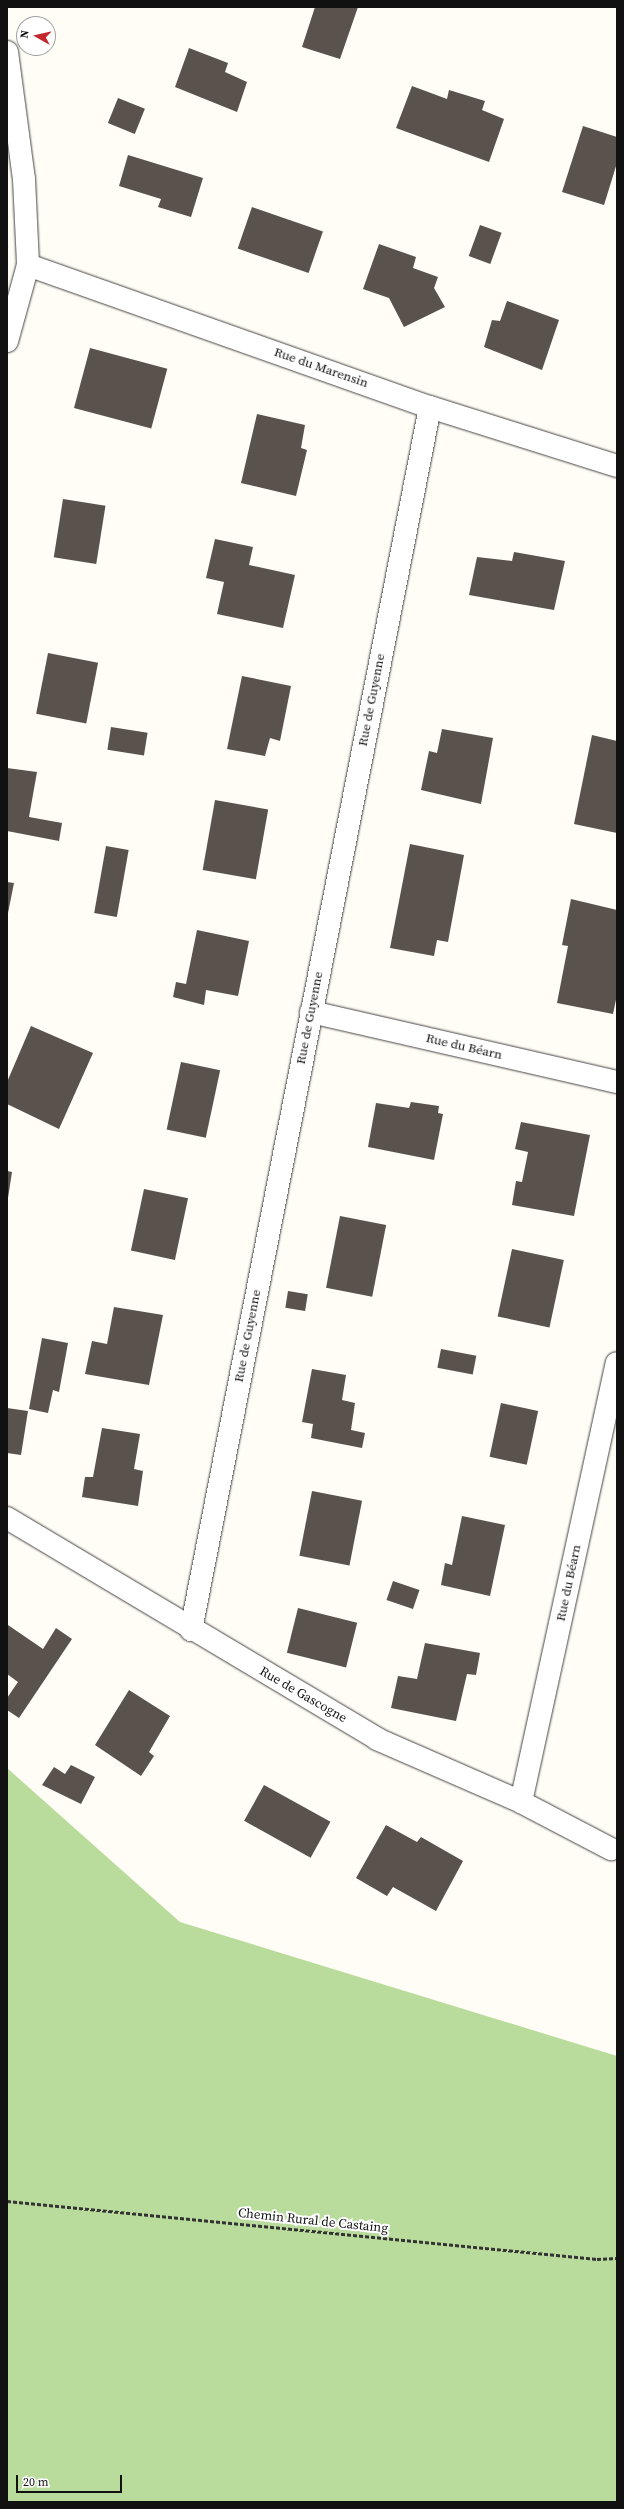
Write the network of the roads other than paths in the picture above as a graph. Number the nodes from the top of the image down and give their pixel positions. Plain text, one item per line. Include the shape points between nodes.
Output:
1 (7, 52) edge
2 (28, 265) junction
3 (7, 341) edge
4 (430, 406) junction
5 (617, 466) edge
6 (311, 1012) junction
7 (617, 1082) edge
8 (617, 1363) edge
9 (7, 1518) edge
10 (191, 1630) junction
11 (521, 1802) junction
12 (611, 1849) dead end

1 - 2 street via 24,179
2 - 3 street
2 - 4 street, Rue du Marensin
4 - 5 street, Rue du Marensin
4 - 6 street, Rue de Guyenne
6 - 7 street, Rue du Béarn
6 - 10 street, Rue de Guyenne
8 - 11 street, Rue du Béarn
9 - 10 street, Rue de Gascogne
10 - 11 street, Rue de Gascogne via 377,1739
11 - 12 street, Rue de Gascogne

